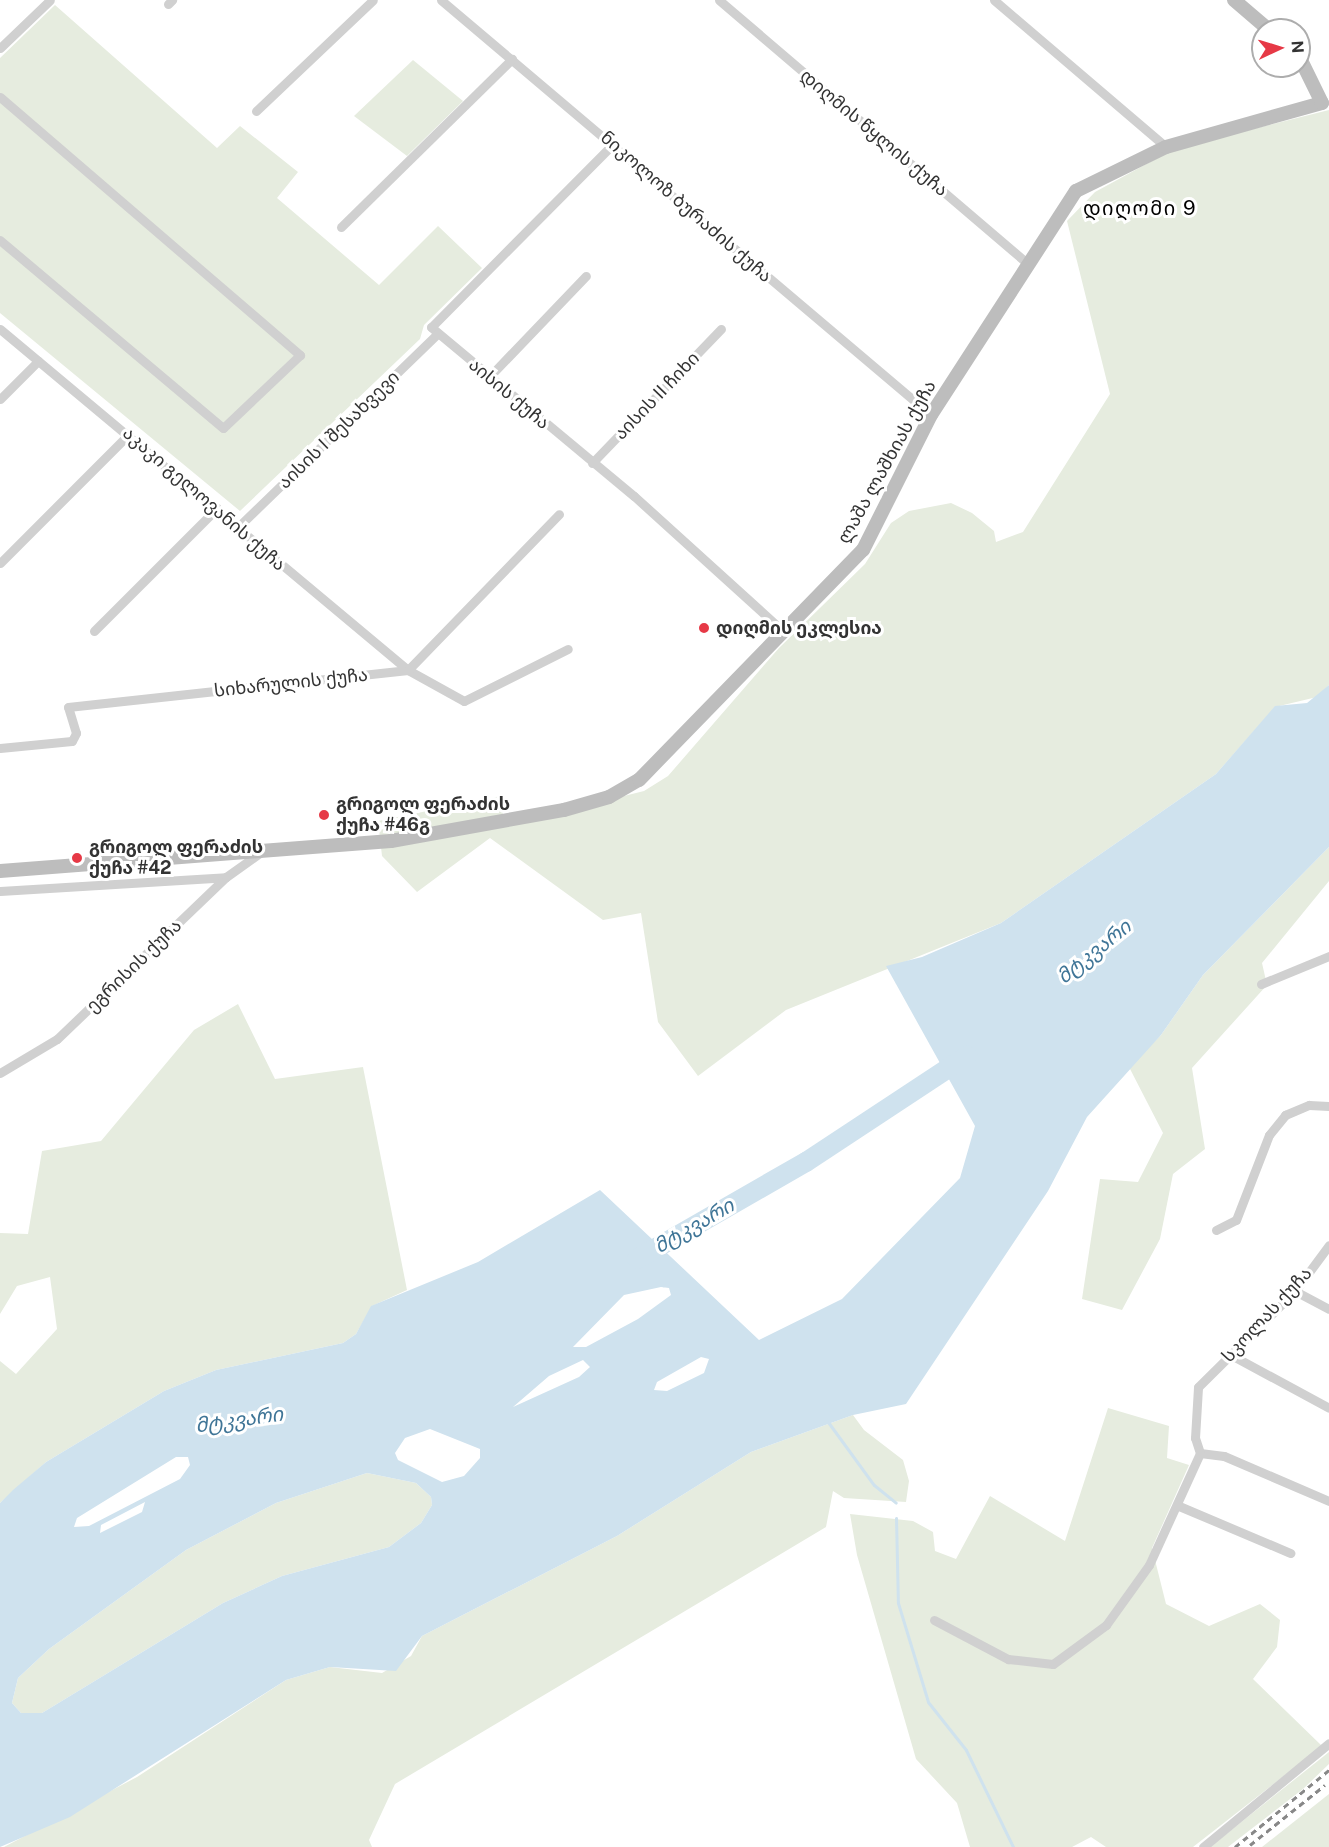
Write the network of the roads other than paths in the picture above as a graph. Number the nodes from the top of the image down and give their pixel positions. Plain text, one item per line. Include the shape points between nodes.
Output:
1 (50, 0) edge
2 (373, 0) edge
3 (441, 0) edge
4 (719, 0) edge
5 (994, 0) edge
6 (1234, 0) edge
7 (1255, 18) edge
8 (0, 48) edge
9 (512, 59) junction
10 (1311, 77) edge
11 (0, 97) edge
12 (1325, 101) edge
13 (256, 111) dead end
14 (613, 144) junction
15 (1166, 147) junction
16 (341, 227) dead end
17 (0, 240) edge
18 (1029, 265) junction
19 (586, 276) dead end
20 (0, 329) edge
21 (721, 329) dead end
22 (438, 333) junction
23 (38, 361) junction
24 (489, 378) junction
25 (0, 399) edge
26 (931, 415) junction
27 (129, 434) junction
28 (592, 463) junction
29 (217, 508) junction
30 (559, 514) dead end
31 (239, 526) junction
32 (0, 563) edge
33 (94, 631) dead end
34 (783, 631) junction
35 (568, 649) dead end
36 (408, 670) junction
37 (0, 748) edge
38 (262, 850) junction
39 (0, 871) edge
40 (225, 877) junction
41 (0, 891) edge
42 (1329, 956) edge
43 (1261, 984) dead end
44 (0, 1072) edge
45 (1329, 1106) edge
46 (1216, 1230) dead end
47 (1329, 1245) edge
48 (1295, 1291) junction
49 (1329, 1308) edge
50 (1233, 1356) junction
51 (1329, 1408) edge
52 (1200, 1453) junction
53 (1329, 1501) edge
54 (1179, 1506) junction
55 (1290, 1553) dead end
56 (934, 1620) dead end
57 (1329, 1743) edge
58 (1203, 1847) edge

1 - 8 street
2 - 13 street
3 - 9 street, ნიკოლოზ ბურაძის ქუჩა
4 - 18 street, დიღმის წყლის ქუჩა
5 - 15 street
6 - 7 street
9 - 14 street, ნიკოლოზ ბურაძის ქუჩა
9 - 16 street
10 - 12 street
11 - 17 street via 300,355 223,428
12 - 15 street, ლაშა ლაშხიას ქუჩა
14 - 22 street via 431,327
14 - 26 street, ნიკოლოზ ბურაძის ქუჩა
15 - 18 street, ლაშა ლაშხიას ქუჩა via 1076,192
18 - 26 street, ლაშა ლაშხიას ქუჩა
19 - 24 street
20 - 23 street, აკაკი გელოვანის ქუჩა
21 - 28 street, აისის II ჩიხი
22 - 24 street, აისის ქუჩა
22 - 31 street, აისის I შესახვევი
23 - 25 street
23 - 27 street, აკაკი გელოვანის ქუჩა
24 - 28 street, აისის ქუჩა
26 - 34 street, ლაშა ლაშხიას ქუჩა via 862,550
27 - 29 street, აკაკი გელოვანის ქუჩა
27 - 32 street
28 - 34 street, აისის ქუჩა
29 - 31 street, აკაკი გელოვანის ქუჩა
29 - 33 street
30 - 36 street
31 - 36 street, აკაკი გელოვანის ქუჩა
34 - 38 street, ლაშა ლაშხიას ქუჩა via 639,780 609,797 564,810 391,841
35 - 36 street, აკაკი გელოვანის ქუჩა via 464,701
36 - 37 street, სიხარულის ქუჩა via 68,707 76,733 72,741
38 - 39 street, ლაშა ლაშხიას ქუჩა
38 - 40 street, ეგრისის ქუჩა
40 - 41 street
40 - 44 street, ეგრისის ქუჩა via 57,1039
42 - 43 street
45 - 46 street via 1309,1105 1285,1115 1269,1135 1236,1220
47 - 48 street, სკოლას ქუჩა
48 - 49 street
48 - 50 street, სკოლას ქუჩა
50 - 51 street
50 - 52 street, სკოლას ქუჩა via 1198,1387 1195,1438
52 - 53 street via 1224,1456
52 - 54 street, სკოლას ქუჩა
54 - 55 street
54 - 56 street, სკოლას ქუჩა via 1127,1603 1053,1664 1008,1659
57 - 58 street

